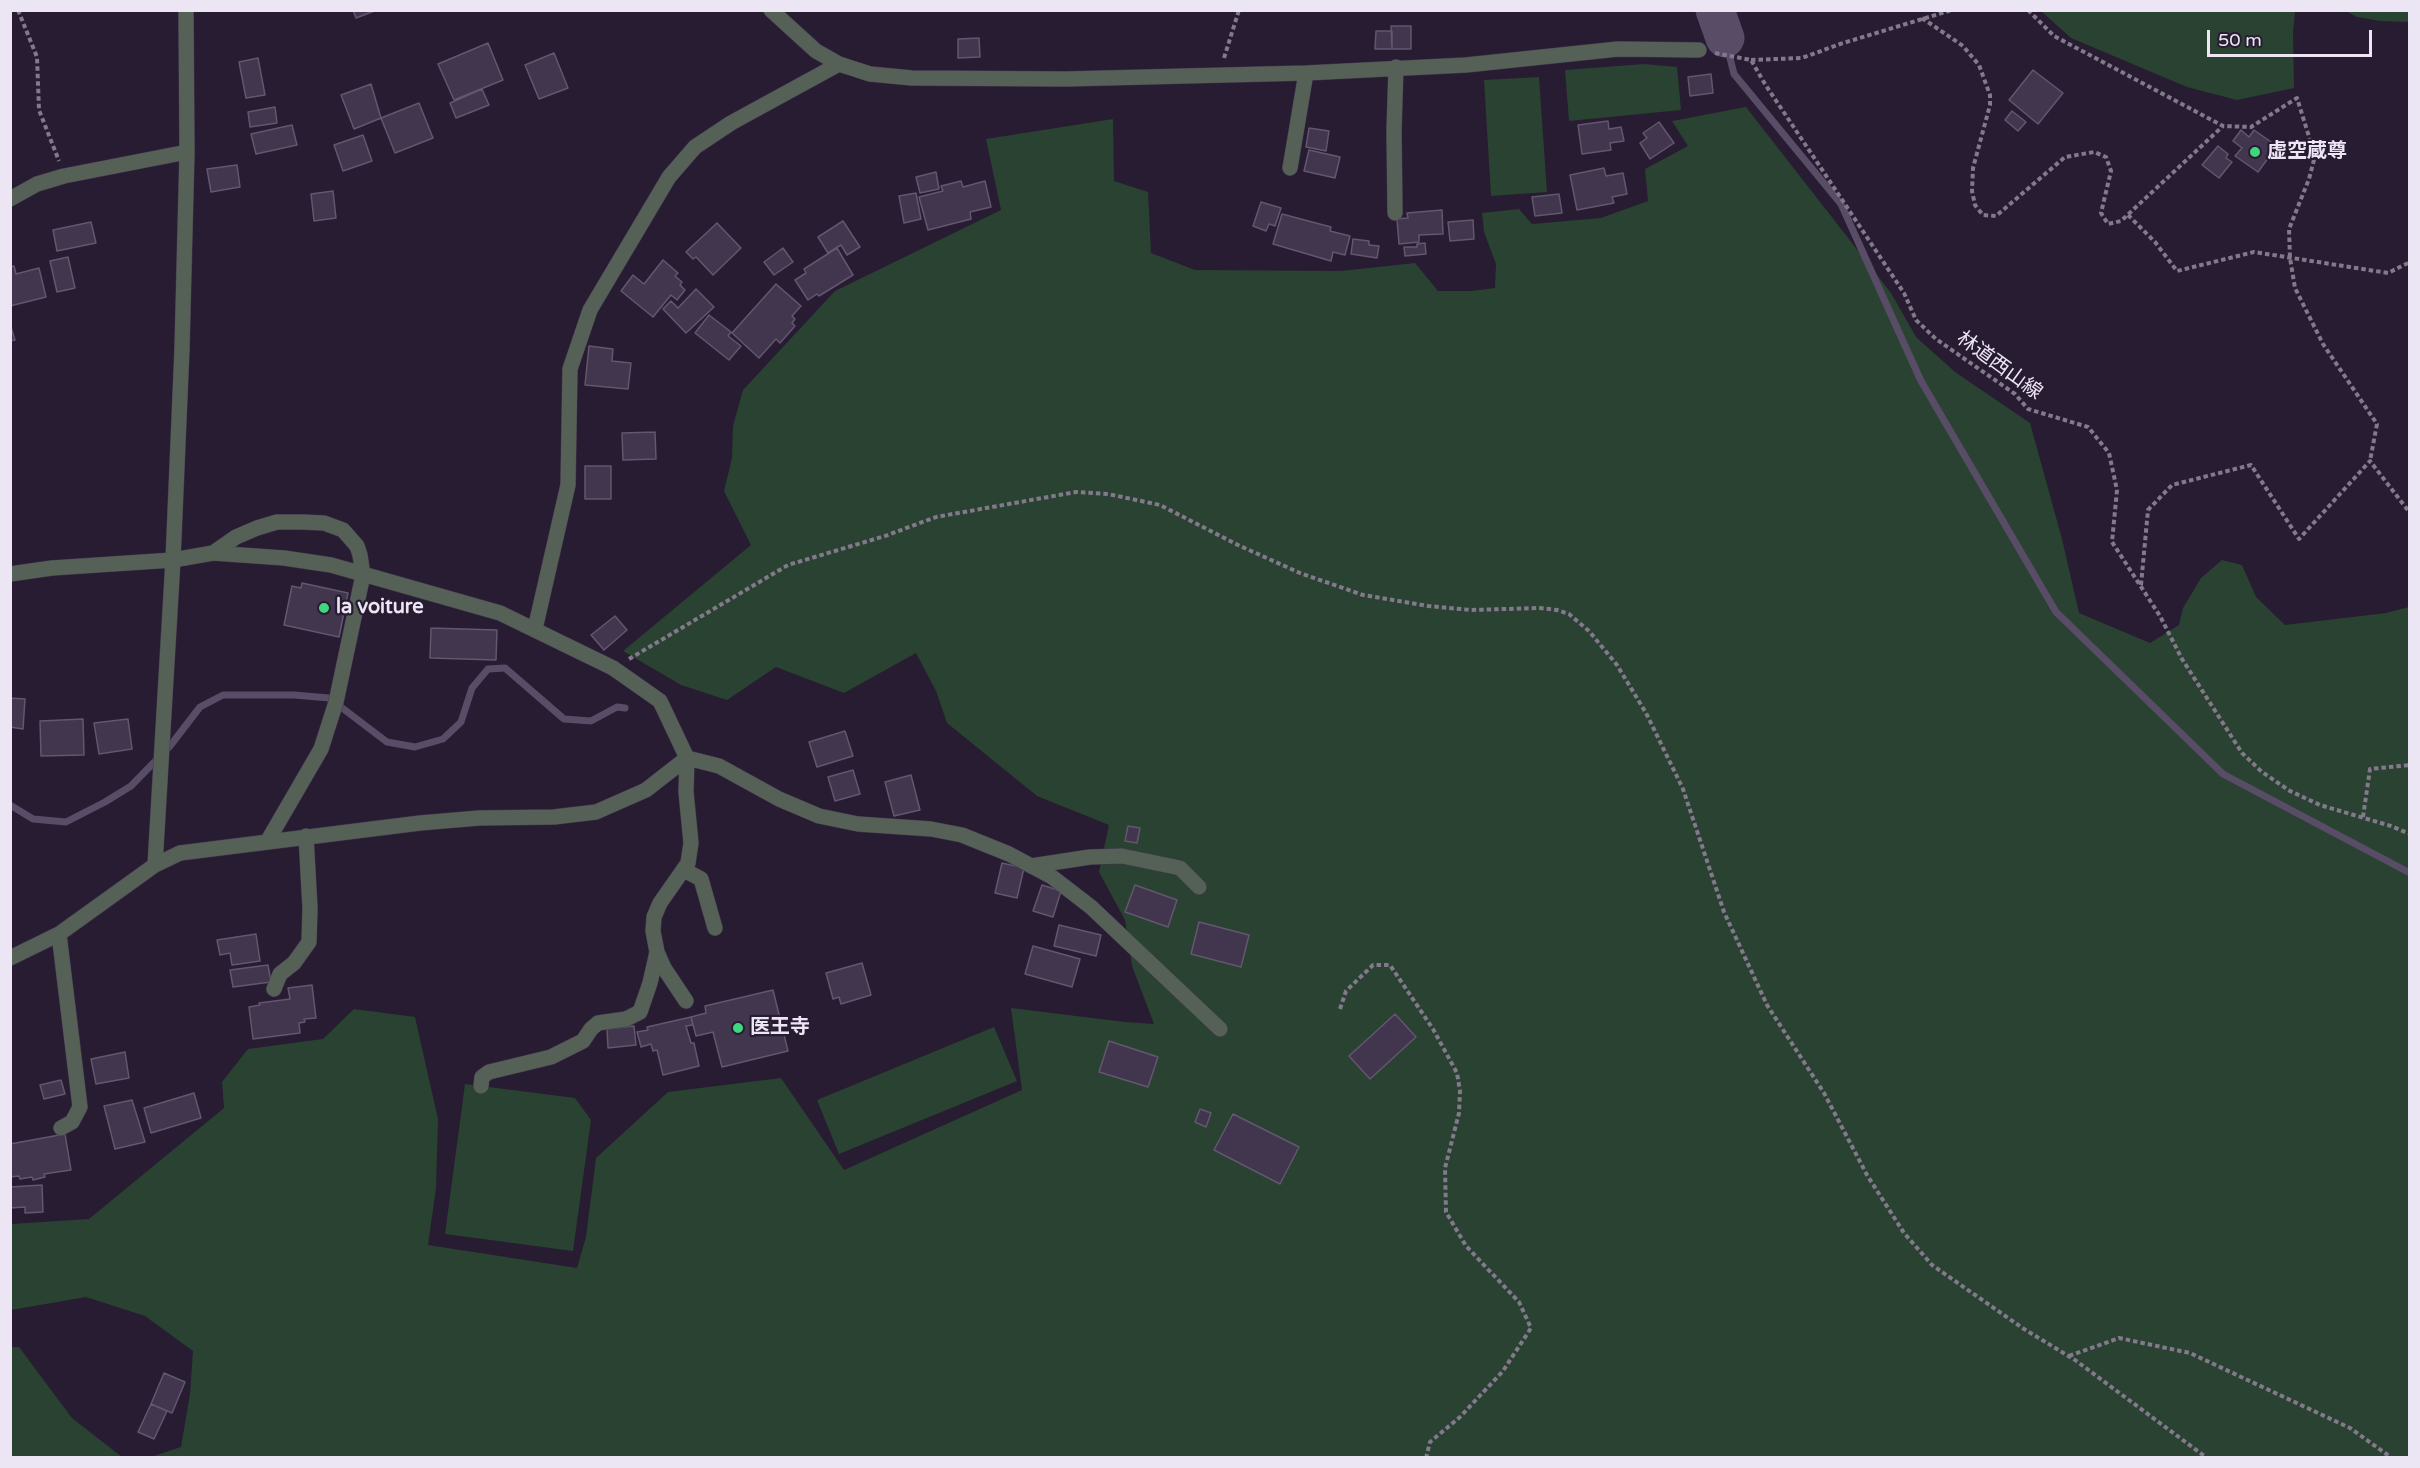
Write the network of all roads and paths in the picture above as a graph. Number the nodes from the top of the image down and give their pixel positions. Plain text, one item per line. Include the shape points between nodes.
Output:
1 (18, 10) edge
2 (186, 10) edge
3 (771, 10) edge
4 (1239, 10) edge
5 (1952, 10) edge
6 (2028, 10) edge
7 (1922, 18) junction
8 (1700, 50) joint
9 (1751, 60) junction
10 (839, 64) junction
11 (1396, 67) junction
12 (1306, 73) junction
13 (1218, 75) junction
14 (2223, 126) junction
15 (187, 152) junction
16 (1290, 168) dead end
17 (64, 176) junction
18 (10, 199) edge
19 (1395, 213) dead end
20 (2128, 215) junction
21 (2290, 258) junction
22 (2409, 262) edge
23 (2370, 461) junction
24 (2409, 513) edge
25 (213, 554) junction
26 (173, 560) junction
27 (10, 574) edge
28 (363, 575) junction
29 (2141, 588) junction
30 (535, 629) junction
31 (613, 668) junction
32 (687, 758) junction
33 (2409, 765) edge
34 (2363, 817) junction
35 (2409, 834) edge
36 (306, 836) junction
37 (267, 842) junction
38 (155, 865) junction
39 (1031, 866) junction
40 (684, 870) junction
41 (1199, 887) dead end
42 (715, 928) dead end
43 (58, 934) junction
44 (657, 952) junction
45 (10, 958) edge
46 (274, 989) dead end
47 (687, 1001) dead end
48 (1340, 1009) dead end
49 (1220, 1029) dead end
50 (481, 1086) dead end
51 (61, 1128) dead end
52 (2068, 1356) junction
53 (1426, 1458) edge
54 (2207, 1458) edge
55 (2391, 1458) edge

1 - 17 path via 37,57 39,110
2 - 15 street
3 - 10 street via 816,51
4 - 13 path
5 - 7 path
6 - 14 path via 2054,36
7 - 9 path via 1803,58
7 - 20 path via 1963,46 1979,65 1990,95 1972,191 1975,205 1983,215 1996,216 2065,157 2094,152 2106,157 2111,171 2101,213 2108,224
8 - 9 path
8 - 11 street via 1618,49 1466,65
9 - 29 path, 林道西山線 via 1904,293 1916,320 1936,339 2014,394 2028,409 2088,428 2109,453 2117,490 2112,542
10 - 13 street via 870,74 912,78
10 - 30 street via 695,147 669,177 590,310 570,369 568,485
11 - 12 street
11 - 19 street
12 - 13 street
12 - 16 street
14 - 20 path
14 - 21 path via 2251,127 2296,98 2315,156 2289,229
15 - 17 street
15 - 26 street
17 - 18 street via 37,184
20 - 21 path via 2177,271 2253,252
21 - 22 path via 2388,273
21 - 23 path via 2295,288 2323,344 2377,424
23 - 24 path
23 - 29 path via 2299,539 2251,465 2172,485 2148,510
25 - 26 street
25 - 28 street via 332,565
25 - 28 street via 236,537 277,522 324,523 343,530 357,546
26 - 27 street
26 - 38 street
28 - 30 street via 500,613
28 - 37 street via 336,702 321,749
29 - 34 path, 林道西山線 via 2242,753 2290,791 2320,805
30 - 31 street
31 - 32 street via 660,701
31 - 52 path via 788,565 936,517 1076,492 1160,505 1300,573 1363,595 1471,610 1540,608 1569,614 1617,665 1646,713 1683,789 1724,912 1767,1005 1824,1093 1867,1175 1904,1233 1932,1265
32 - 36 street via 646,790 596,812 479,818
32 - 39 street via 719,766 819,816 962,835
32 - 40 street via 691,843
33 - 34 path via 2370,769
34 - 35 path, 林道西山線
36 - 37 street
36 - 46 street via 309,942 280,974
37 - 38 street via 180,853
38 - 43 street
39 - 41 street via 1122,856 1180,868
39 - 49 street via 1052,877 1091,908
40 - 42 street via 701,879
40 - 44 street via 654,917
43 - 45 street
43 - 51 street via 80,1107 72,1122
44 - 47 street
44 - 50 street via 640,1012 626,1019 598,1023 583,1041 551,1058 489,1072 482,1077
48 - 53 path via 1346,991 1373,965 1390,965 1432,1029 1457,1073 1460,1091 1459,1113 1445,1168 1446,1212 1466,1246 1519,1302 1531,1328 1503,1371 1460,1418 1430,1442
52 - 54 path
52 - 55 path via 2119,1338 2190,1353 2350,1428

